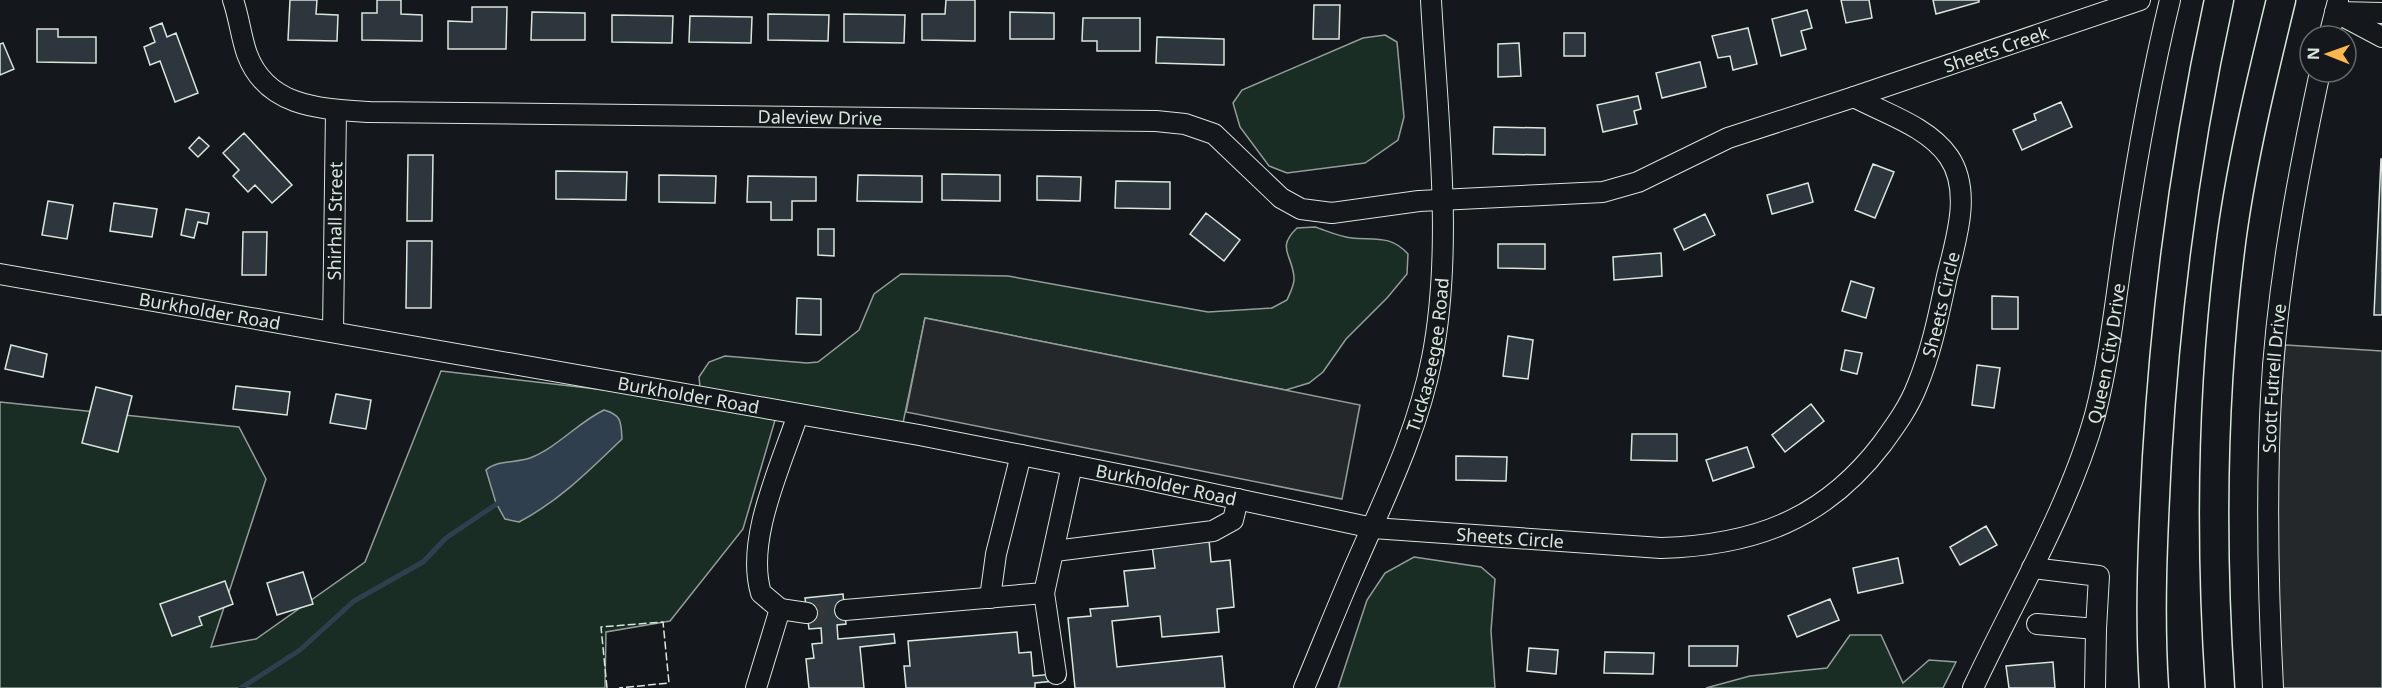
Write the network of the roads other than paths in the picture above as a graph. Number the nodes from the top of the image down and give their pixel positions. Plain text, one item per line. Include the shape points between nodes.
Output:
1 (233, 0) edge
2 (1431, 0) edge
3 (2140, 0) edge
4 (2170, 0) edge
5 (2219, 0) edge
6 (2281, 0) edge
7 (2337, 6) edge
8 (2382, 12) edge
9 (2332, 24) edge
10 (2382, 37) edge
11 (2317, 84) edge
12 (1854, 97) junction
13 (336, 110) junction
14 (1441, 201) junction
15 (0, 274) edge
16 (333, 332) junction
17 (798, 414) junction
18 (1021, 455) junction
19 (1072, 465) junction
20 (1238, 499) junction
21 (1373, 528) junction
22 (1055, 550) junction
23 (2032, 568) junction
24 (1044, 593) junction
25 (990, 598) junction
26 (780, 609) junction
27 (845, 610) tunnel mouth
28 (807, 613) tunnel mouth
29 (2037, 624) dead end
30 (2096, 628) junction
31 (1053, 678) edge
32 (2153, 683) edge
33 (756, 688) edge
34 (1304, 688) edge
35 (1973, 688) edge
36 (2095, 688) edge
37 (2220, 688) edge
38 (2273, 688) edge

1 - 13 street, Daleview Drive via 246,52 259,78 288,101
2 - 14 street, Tuckaseegee Road
3 - 12 street, Sheets Creek
4 - 23 street, Queen City Drive via 2135,171 2095,414
5 - 32 highway via 2182,193 2163,355 2150,578
6 - 37 highway via 2250,132 2232,234 2218,368 2215,476
7 - 8 street
7 - 9 street
7 - 10 street
11 - 38 street, Scott Futrell Drive via 2282,286 2271,395
12 - 14 street via 1737,135 1648,178 1603,192
12 - 21 street, Sheets Circle via 1935,142 1956,169 1960,203 1935,332 1917,388 1898,422 1852,477 1807,514 1781,526 1742,539 1702,546 1661,548
13 - 14 street, Daleview Drive via 1156,121 1185,124 1214,134 1281,198 1301,209 1332,213
13 - 16 street, Shirhall Street
14 - 21 street, Tuckaseegee Road via 1440,294 1432,357 1410,438
15 - 16 street, Burkholder Road
16 - 17 street, Burkholder Road
17 - 18 street, Burkholder Road
17 - 26 street via 763,521 755,560 761,593
18 - 19 street, Burkholder Road
18 - 25 street via 996,554
19 - 20 street, Burkholder Road
19 - 22 street
20 - 21 street, Burkholder Road
20 - 22 street via 1233,520 1213,531
21 - 34 street, Tuckaseegee Road
22 - 24 street
23 - 30 street via 2099,576
23 - 35 street, Queen City Drive
24 - 25 street
24 - 31 street
25 - 27 street
26 - 28 street
26 - 33 street
29 - 30 street
30 - 36 street

